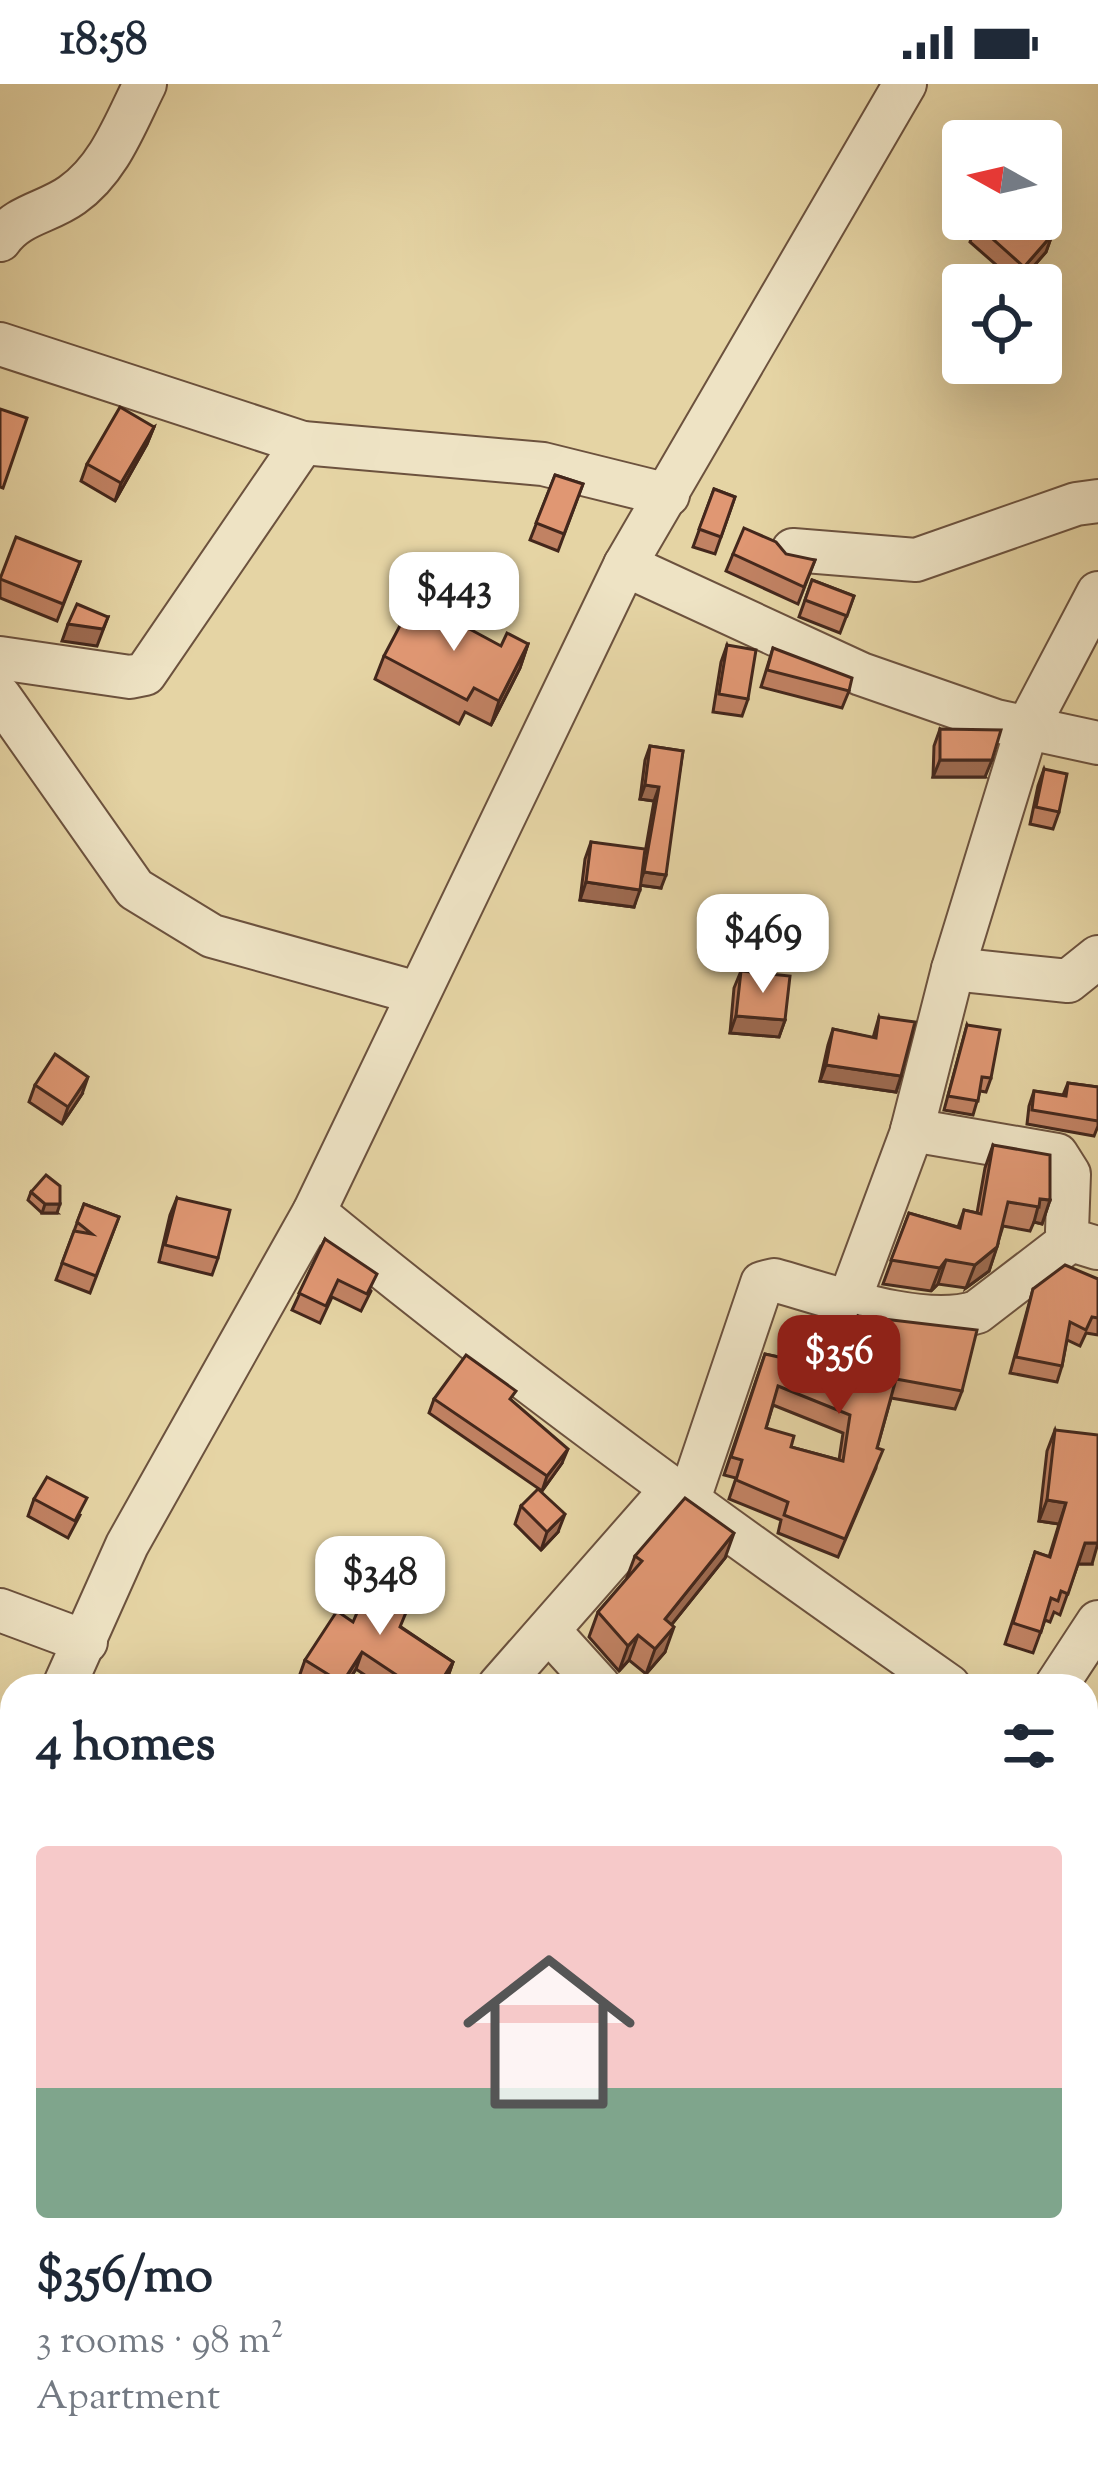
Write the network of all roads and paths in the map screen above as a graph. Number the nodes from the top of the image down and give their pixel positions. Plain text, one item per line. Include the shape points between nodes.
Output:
1 (145, 84) edge
2 (905, 84) edge
3 (0, 240) edge
4 (0, 344) edge
5 (302, 442) junction
6 (668, 495) junction
7 (1098, 501) edge
8 (793, 550) edge
9 (625, 565) junction
10 (1098, 593) edge
11 (0, 658) edge
12 (0, 697) edge
13 (1027, 728) junction
14 (1098, 743) edge
15 (1098, 957) edge
16 (953, 969) junction
17 (417, 992) junction
18 (911, 1130) junction
19 (314, 1212) junction
20 (1085, 1244) edge
21 (849, 1301) junction
22 (681, 1494) junction
23 (0, 1610) edge
24 (1098, 1622) edge
25 (550, 1632) junction
26 (86, 1642) junction
27 (70, 1674) edge
28 (510, 1674) edge
29 (587, 1674) edge
30 (932, 1674) edge
31 (1064, 1674) edge

1 - 3 street via 99,171 69,197 10,225
2 - 6 street
4 - 5 street
5 - 6 street via 543,464
5 - 11 street via 145,674
6 - 9 street
7 - 8 street via 916,560
9 - 13 street via 861,674
9 - 17 street
10 - 13 street
12 - 17 street via 135,889 212,937
13 - 14 street
13 - 16 street
15 - 16 street via 1068,981
16 - 18 street
17 - 19 street
18 - 20 street via 1057,1155 1070,1174
18 - 21 street
19 - 22 street
19 - 26 street via 127,1545
20 - 21 street via 958,1318
21 - 22 street via 774,1280 758,1288
22 - 25 street
22 - 30 street
23 - 26 street
24 - 31 street
25 - 28 street
25 - 29 street
26 - 27 street

